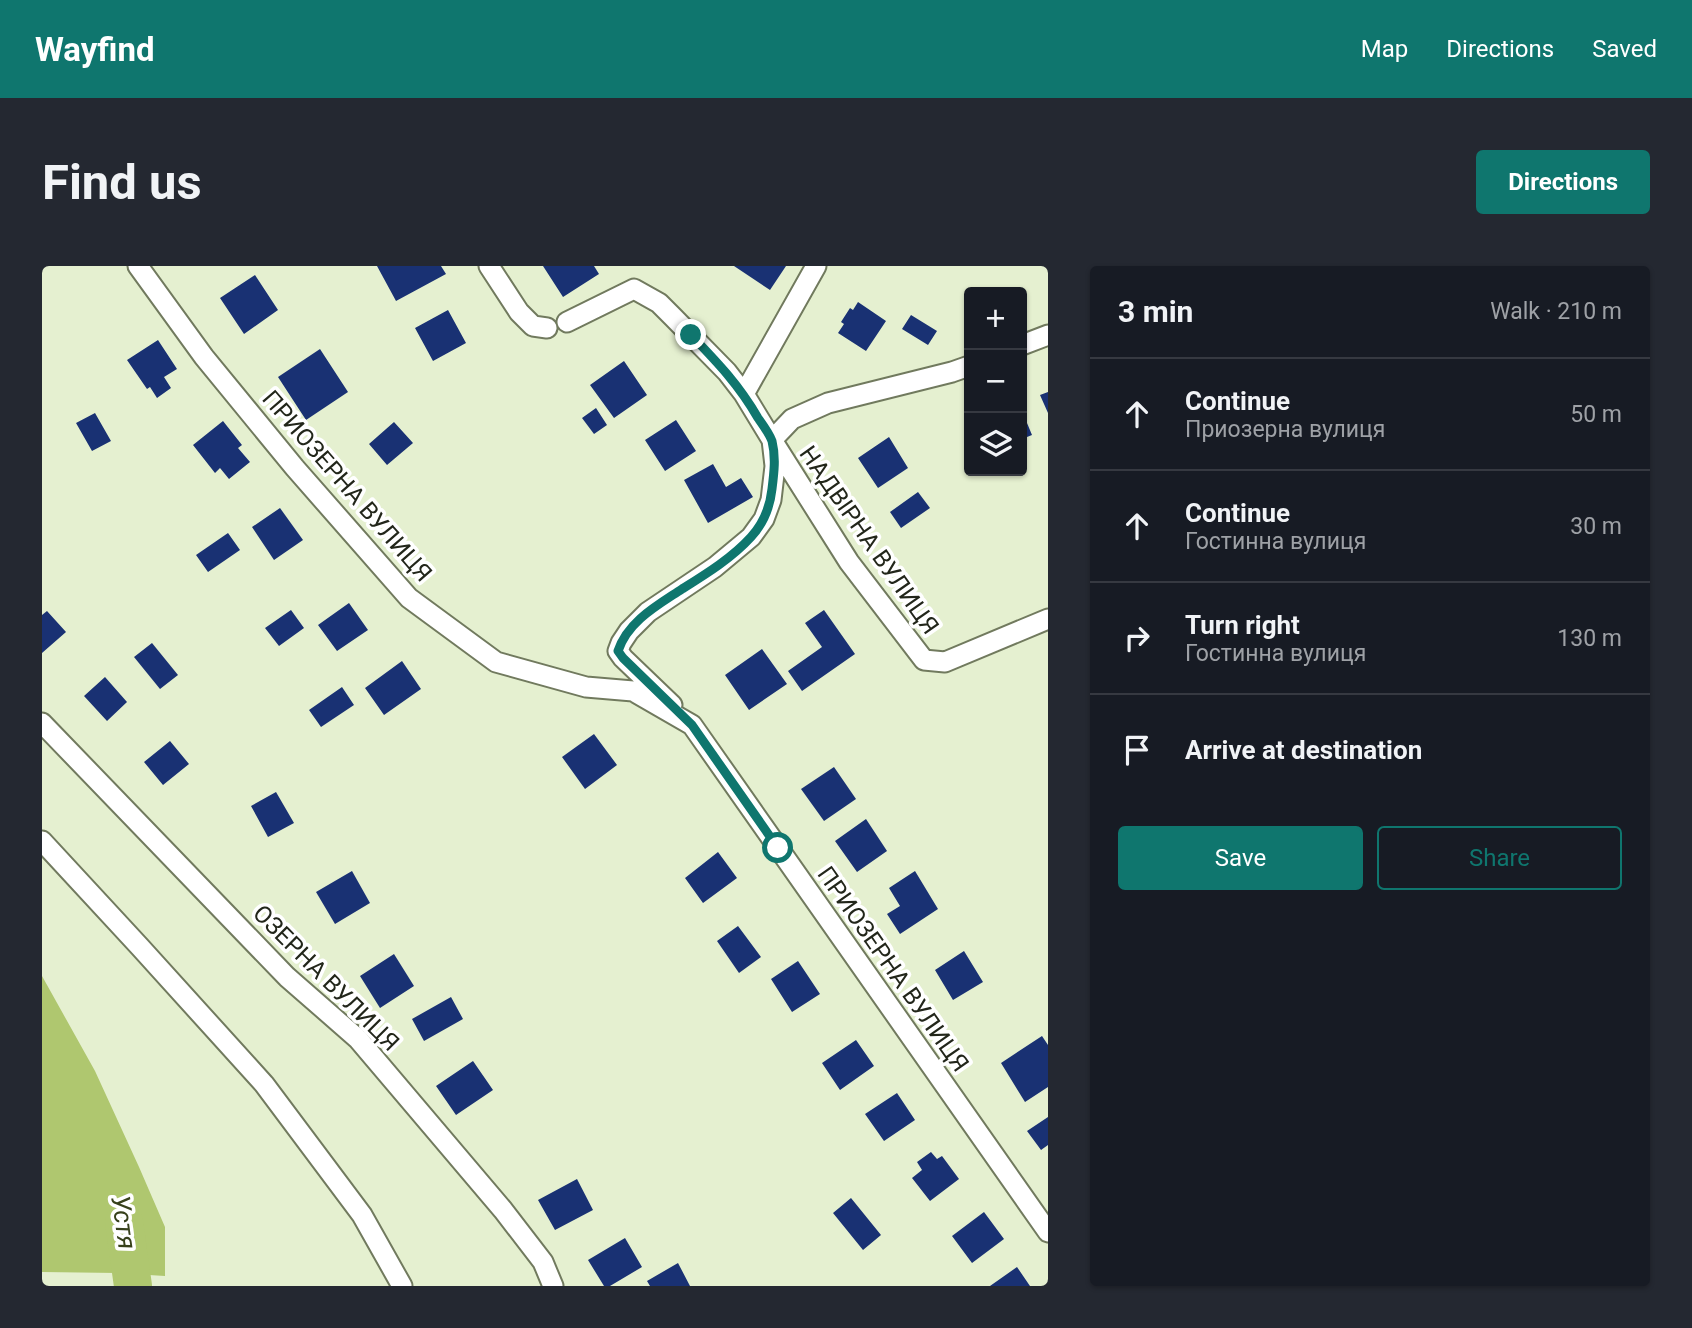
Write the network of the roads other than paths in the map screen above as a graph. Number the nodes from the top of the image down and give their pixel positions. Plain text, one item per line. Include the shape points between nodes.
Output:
1 (138, 266) edge
2 (489, 266) edge
3 (816, 266) edge
4 (568, 322) dead end
5 (547, 328) dead end
6 (1048, 335) edge
7 (1027, 343) edge
8 (964, 368) edge
9 (744, 394) junction
10 (772, 440) junction
11 (1048, 619) edge
12 (42, 723) edge
13 (692, 725) junction
14 (42, 841) edge
15 (1048, 1231) edge
16 (402, 1286) edge
17 (553, 1286) edge

1 - 13 street, ПРИОЗЕРНА ВУЛИЦЯ via 204,357 409,598 496,662 586,687 632,691
2 - 5 street via 519,312 534,326
3 - 9 street
4 - 9 street, НАДВІРНА ВУЛИЦЯ via 635,289 659,303
6 - 7 street
8 - 10 street via 828,403 792,419
9 - 10 street, НАДВІРНА ВУЛИЦЯ
10 - 11 street, НАДВІРНА ВУЛИЦЯ via 849,562 924,660 945,663
10 - 13 street via 771,500 751,537 648,612 618,651
12 - 17 street, ОЗЕРНА ВУЛИЦЯ via 287,977 358,1040 503,1210 543,1262
13 - 15 street, ПРИОЗЕРНА ВУЛИЦЯ
14 - 16 street via 264,1084 362,1215

